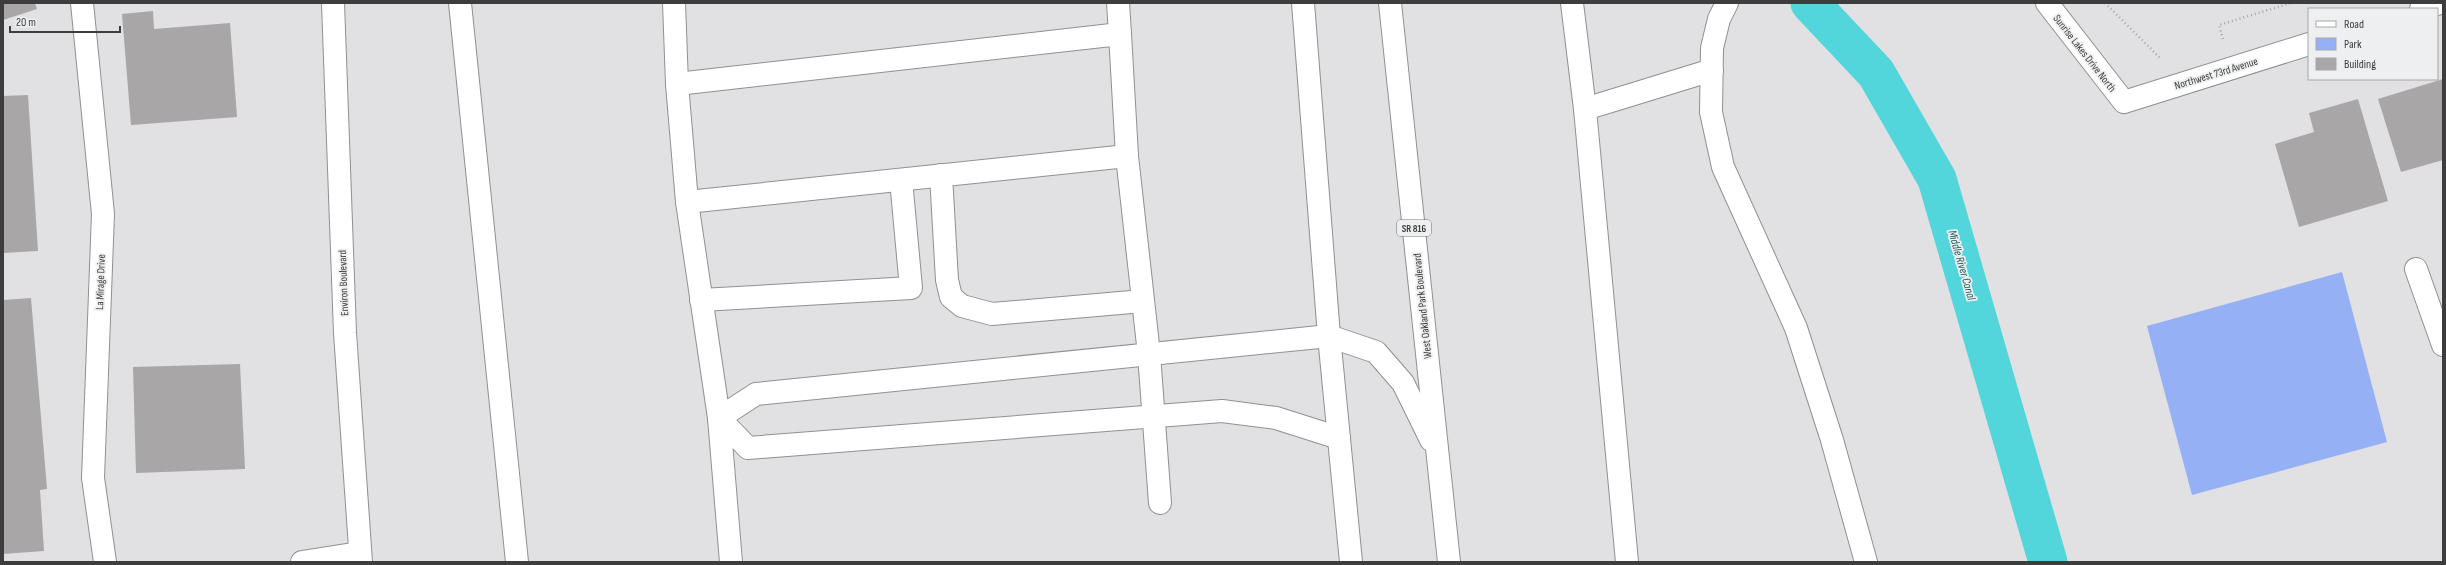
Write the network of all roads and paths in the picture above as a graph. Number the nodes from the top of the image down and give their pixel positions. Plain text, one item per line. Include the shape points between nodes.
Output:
1 (82, 3) edge
2 (333, 3) edge
3 (460, 3) edge
4 (674, 3) edge
5 (1118, 3) edge
6 (1303, 3) edge
7 (1390, 3) edge
8 (1572, 3) edge
9 (1727, 3) edge
10 (2047, 3) edge
11 (2105, 3) edge
12 (2291, 3) edge
13 (2440, 3) edge
14 (2424, 8) edge
15 (1120, 34) junction
16 (2308, 44) edge
17 (2232, 68) junction
18 (1712, 70) junction
19 (677, 84) junction
20 (2180, 84) junction
21 (2124, 102) joint
22 (1585, 109) junction
23 (1128, 156) junction
24 (941, 175) junction
25 (901, 180) junction
26 (687, 202) junction
27 (2416, 269) dead end
28 (701, 300) junction
29 (1143, 301) junction
30 (1328, 336) junction
31 (2443, 345) edge
32 (1149, 354) junction
33 (1154, 416) junction
34 (718, 418) junction
35 (1339, 438) junction
36 (1438, 454) junction
37 (1160, 503) dead end
38 (360, 557) edge
39 (104, 562) edge
40 (302, 562) edge
41 (517, 562) edge
42 (732, 562) edge
43 (1352, 562) edge
44 (1449, 562) edge
45 (1627, 562) edge
46 (1866, 562) edge

1 - 39 street, La Mirage Drive via 103,214 94,478
2 - 38 street, Environ Boulevard via 345,333
3 - 41 street
4 - 19 street
5 - 15 street
6 - 30 street
7 - 36 street, West Oakland Park Boulevard / SR 816
8 - 22 street
9 - 18 street via 1719,19 1712,48
10 - 21 street, Sunrise Lakes Drive North
11 - 20 path via 2166,64
12 - 17 path via 2219,25
13 - 14 street
15 - 19 street
15 - 23 street
16 - 17 street, Northwest 73rd Avenue
17 - 20 street, Northwest 73rd Avenue
18 - 22 street
18 - 46 street via 1711,112 1723,167 1796,328 1832,440
19 - 26 street
20 - 21 street, Northwest 73rd Avenue
22 - 45 street
23 - 24 street
23 - 29 street
24 - 25 street
24 - 29 street via 947,280 951,297 962,306 992,314
25 - 26 street
25 - 28 street via 911,288
26 - 28 street
27 - 31 street
28 - 34 street
29 - 32 street
30 - 32 street
30 - 35 street
30 - 36 street via 1376,352 1403,383
32 - 33 street
32 - 34 street via 756,394
33 - 34 street via 748,448
33 - 35 street via 1222,411 1276,418
33 - 37 street
34 - 42 street
35 - 43 street
36 - 44 street, West Oakland Park Boulevard / SR 816
38 - 40 street

